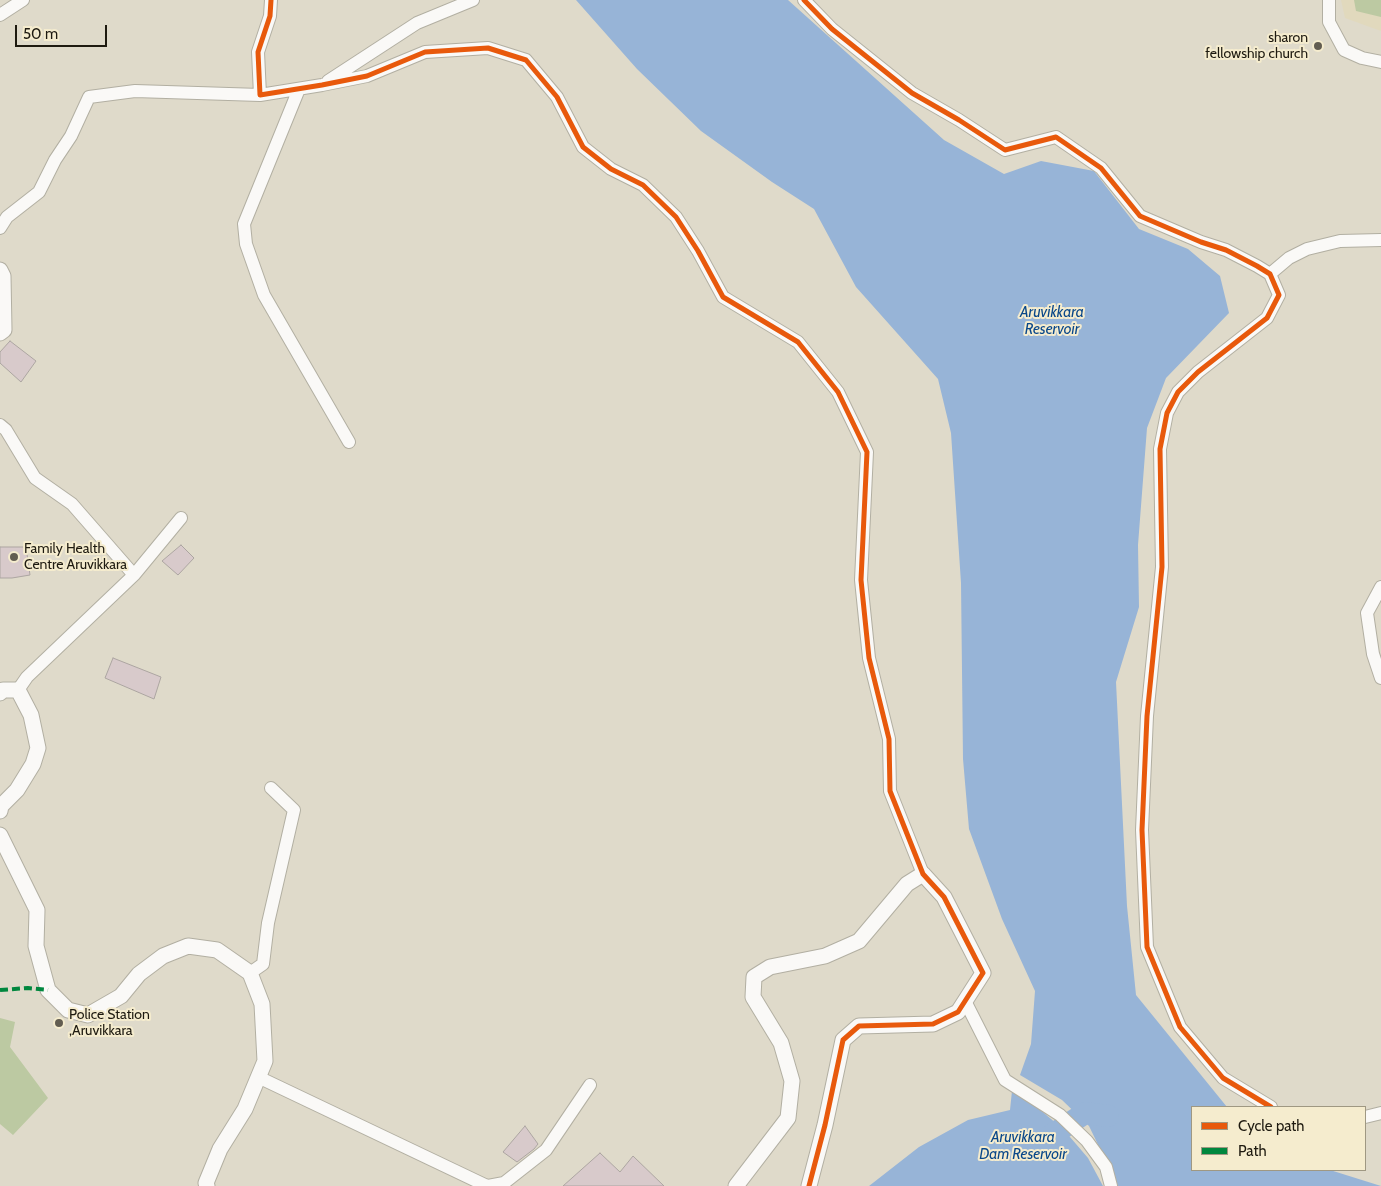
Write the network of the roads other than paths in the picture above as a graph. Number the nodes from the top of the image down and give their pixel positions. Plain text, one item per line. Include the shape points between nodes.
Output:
1 (23, 0) edge
2 (271, 0) edge
3 (473, 0) edge
4 (804, 0) edge
5 (1329, 0) edge
6 (0, 14) edge
7 (1381, 62) edge
8 (322, 86) junction
9 (299, 89) junction
10 (260, 95) junction
11 (0, 228) edge
12 (1381, 240) edge
13 (0, 270) edge
14 (1270, 274) junction
15 (0, 334) edge
16 (0, 425) edge
17 (349, 442) dead end
18 (181, 518) dead end
19 (134, 575) junction
20 (1381, 587) edge
21 (1381, 678) edge
22 (18, 690) junction
23 (0, 693) edge
24 (270, 788) dead end
25 (0, 811) edge
26 (0, 835) edge
27 (923, 874) junction
28 (250, 973) junction
29 (965, 1001) junction
30 (258, 1077) junction
31 (590, 1085) dead end
32 (1269, 1106) edge
33 (1381, 1114) edge
34 (1366, 1117) edge
35 (207, 1186) edge
36 (488, 1186) edge
37 (736, 1186) edge
38 (809, 1186) edge
39 (1111, 1186) edge

1 - 6 street
2 - 10 street via 270,16 258,52
3 - 8 street via 417,23
4 - 14 street via 832,29 912,93 1005,150 1056,137 1101,168 1140,216 1226,250
5 - 7 street via 1329,22 1344,50
8 - 9 street
8 - 27 street via 367,76 425,52 488,48 526,60 557,97 583,147 611,169 643,185 676,217 723,297 798,342 838,392 867,452 861,580 869,658 888,739 890,792
9 - 10 street
9 - 17 street via 244,224 246,244 264,295
10 - 11 street via 135,91 89,97 39,192 7,217
12 - 14 street via 1340,241 1307,249 1289,258
13 - 15 street via 3,276 4,330
14 - 32 street via 1279,295 1267,318 1198,372 1178,392 1167,413 1160,449 1162,567 1147,716 1142,830 1146,948 1180,1027 1223,1078
16 - 19 street via 35,478 72,504
18 - 19 street
19 - 22 street via 27,677
20 - 21 street via 1367,614 1373,654
22 - 23 street
22 - 25 street via 31,715 38,748 33,764
24 - 28 street via 294,810 268,923 264,964
26 - 28 street via 37,910 36,946 48,990 68,1010 88,1015 121,996 139,974 163,956 188,946 218,950
27 - 29 street via 944,897 983,973
27 - 37 street via 907,884 859,941 825,956 770,967 754,977 753,997 781,1043 792,1081 788,1118
28 - 30 street via 262,1004 265,1061
29 - 38 street via 958,1012 933,1024 859,1026 843,1040
29 - 39 street via 1005,1080 1060,1114 1087,1141 1106,1167
30 - 35 street via 245,1109 220,1150
30 - 36 street
31 - 36 street via 546,1150 504,1183
33 - 34 street

